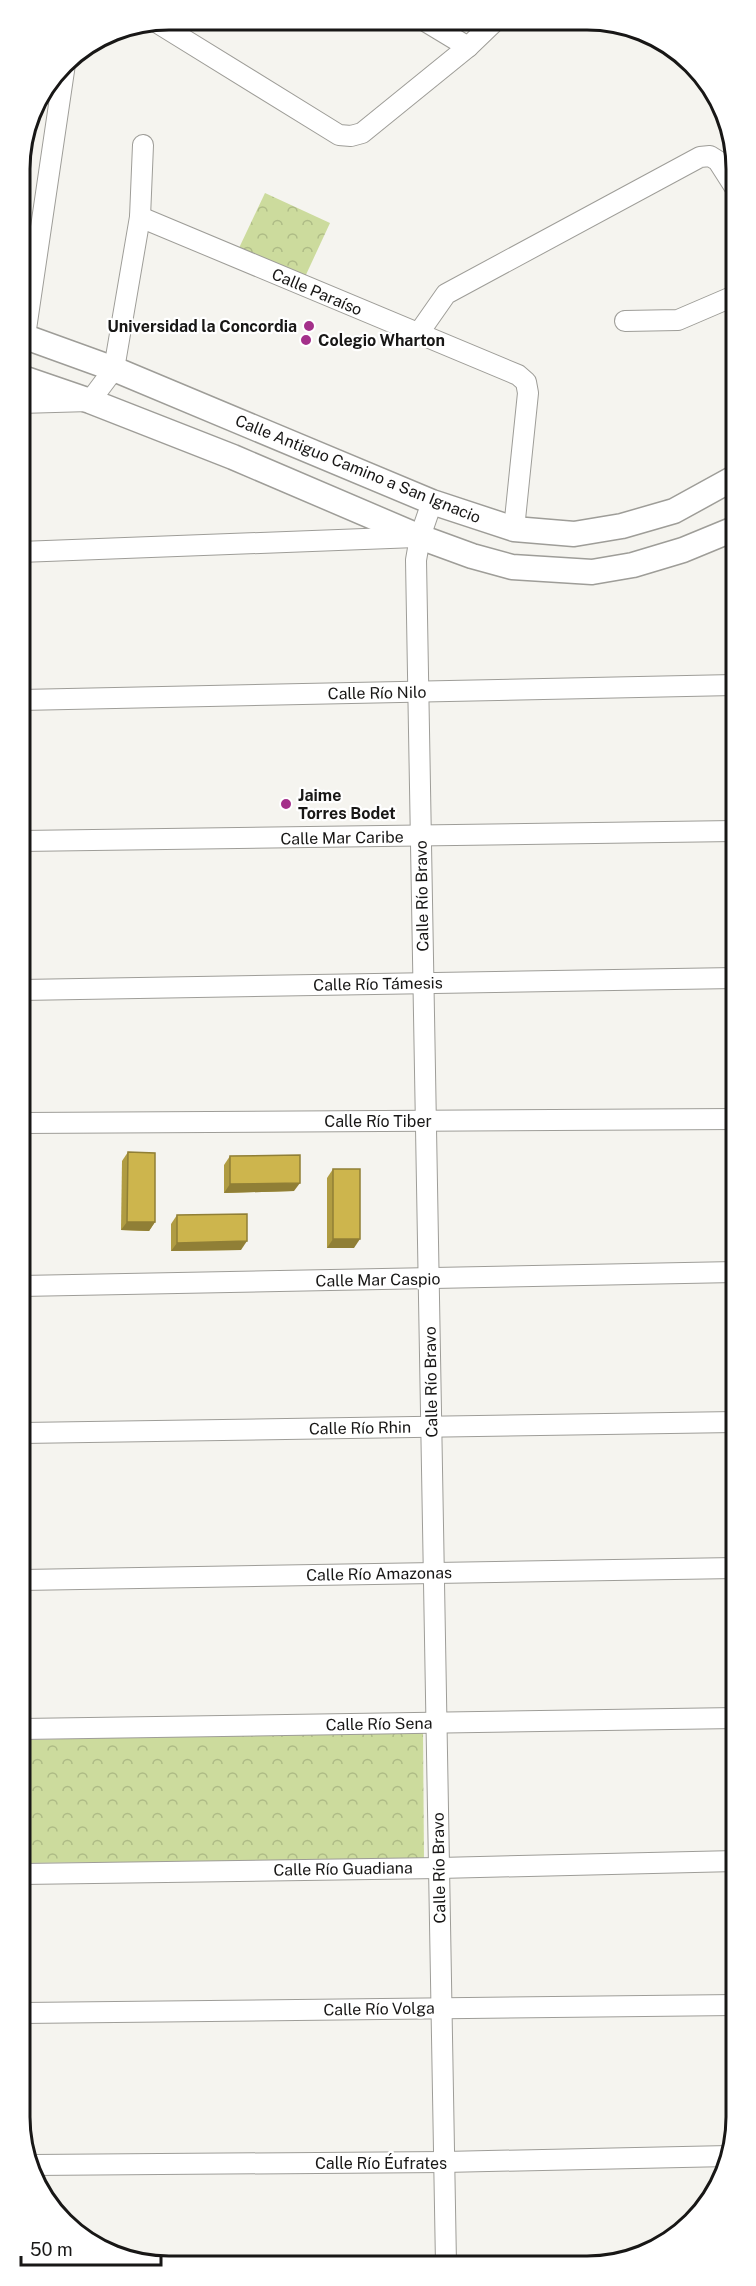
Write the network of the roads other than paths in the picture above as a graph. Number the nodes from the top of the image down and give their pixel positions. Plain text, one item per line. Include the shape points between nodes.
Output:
1 (169, 30) edge
2 (440, 30) edge
3 (486, 30) edge
4 (468, 47) junction
5 (63, 80) edge
6 (143, 145) dead end
7 (726, 174) edge
8 (140, 217) junction
9 (30, 291) edge
10 (726, 299) edge
11 (625, 321) dead end
12 (418, 334) junction
13 (30, 339) edge
14 (114, 369) junction
15 (30, 380) edge
16 (90, 401) junction
17 (30, 403) edge
18 (726, 482) edge
19 (432, 502) junction
20 (514, 530) junction
21 (726, 532) edge
22 (420, 537) junction
23 (30, 552) edge
24 (726, 685) edge
25 (419, 692) junction
26 (30, 700) edge
27 (726, 831) edge
28 (421, 837) junction
29 (30, 842) edge
30 (726, 978) edge
31 (424, 983) junction
32 (30, 990) edge
33 (726, 1119) edge
34 (426, 1121) junction
35 (30, 1123) edge
36 (726, 1272) edge
37 (429, 1279) junction
38 (30, 1286) edge
39 (726, 1422) edge
40 (432, 1426) junction
41 (30, 1433) edge
42 (726, 1568) edge
43 (434, 1573) junction
44 (30, 1580) edge
45 (726, 1718) edge
46 (437, 1723) junction
47 (30, 1729) edge
48 (726, 1861) edge
49 (439, 1868) junction
50 (30, 1874) edge
51 (726, 2005) edge
52 (442, 2008) junction
53 (30, 2013) edge
54 (720, 2156) edge
55 (444, 2162) junction
56 (38, 2165) edge
57 (446, 2256) edge

1 - 4 street via 339,135 351,136 362,133
2 - 4 street
3 - 4 street
5 - 9 street
6 - 8 street
7 - 12 street via 718,161 710,156 700,157 446,294
8 - 12 street, Calle Paraíso
8 - 14 street
10 - 11 street via 678,320
12 - 20 street, Calle Paraíso via 518,375 526,382
13 - 14 main road, Calle Antiguo Camino a San Ignacio
14 - 16 street
14 - 19 main road, Calle Antiguo Camino a San Ignacio
15 - 16 main road
16 - 17 street
16 - 22 main road
18 - 20 main road, Calle Antiguo Camino a San Ignacio via 674,511 622,526 574,534
19 - 20 main road, Calle Antiguo Camino a San Ignacio
19 - 22 street, Calle Río Bravo
21 - 22 main road via 633,565 592,572 512,567
22 - 23 street
22 - 25 street, Calle Río Bravo via 416,560
24 - 25 street, Calle Río Nilo
25 - 26 street, Calle Río Nilo
25 - 28 street, Calle Río Bravo
27 - 28 street, Calle Mar Caribe
28 - 29 street, Calle Mar Caribe
28 - 31 street, Calle Río Bravo
30 - 31 street, Calle Río Támesis
31 - 32 street, Calle Río Támesis
31 - 34 street, Calle Río Bravo
33 - 34 street, Calle Río Tiber
34 - 35 street, Calle Río Tiber
34 - 37 street, Calle Río Bravo
36 - 37 street, Calle Mar Caspio
37 - 38 street, Calle Mar Caspio
37 - 40 street, Calle Río Bravo
39 - 40 street, Calle Río Rhin
40 - 41 street, Calle Río Rhin
40 - 43 street, Calle Río Bravo
42 - 43 street, Calle Río Amazonas
43 - 44 street, Calle Río Amazonas
43 - 46 street, Calle Río Bravo
45 - 46 street, Calle Río Sena
46 - 47 street, Calle Río Sena
46 - 49 street, Calle Río Bravo
48 - 49 street, Calle Río Guadiana
49 - 50 street, Calle Río Guadiana
49 - 52 street, Calle Río Bravo
51 - 52 street, Calle Río Volga
52 - 53 street, Calle Río Volga
52 - 55 street, Calle Río Bravo
54 - 55 street, Calle Río Éufrates
55 - 56 street, Calle Río Éufrates
55 - 57 street, Calle Río Bravo

